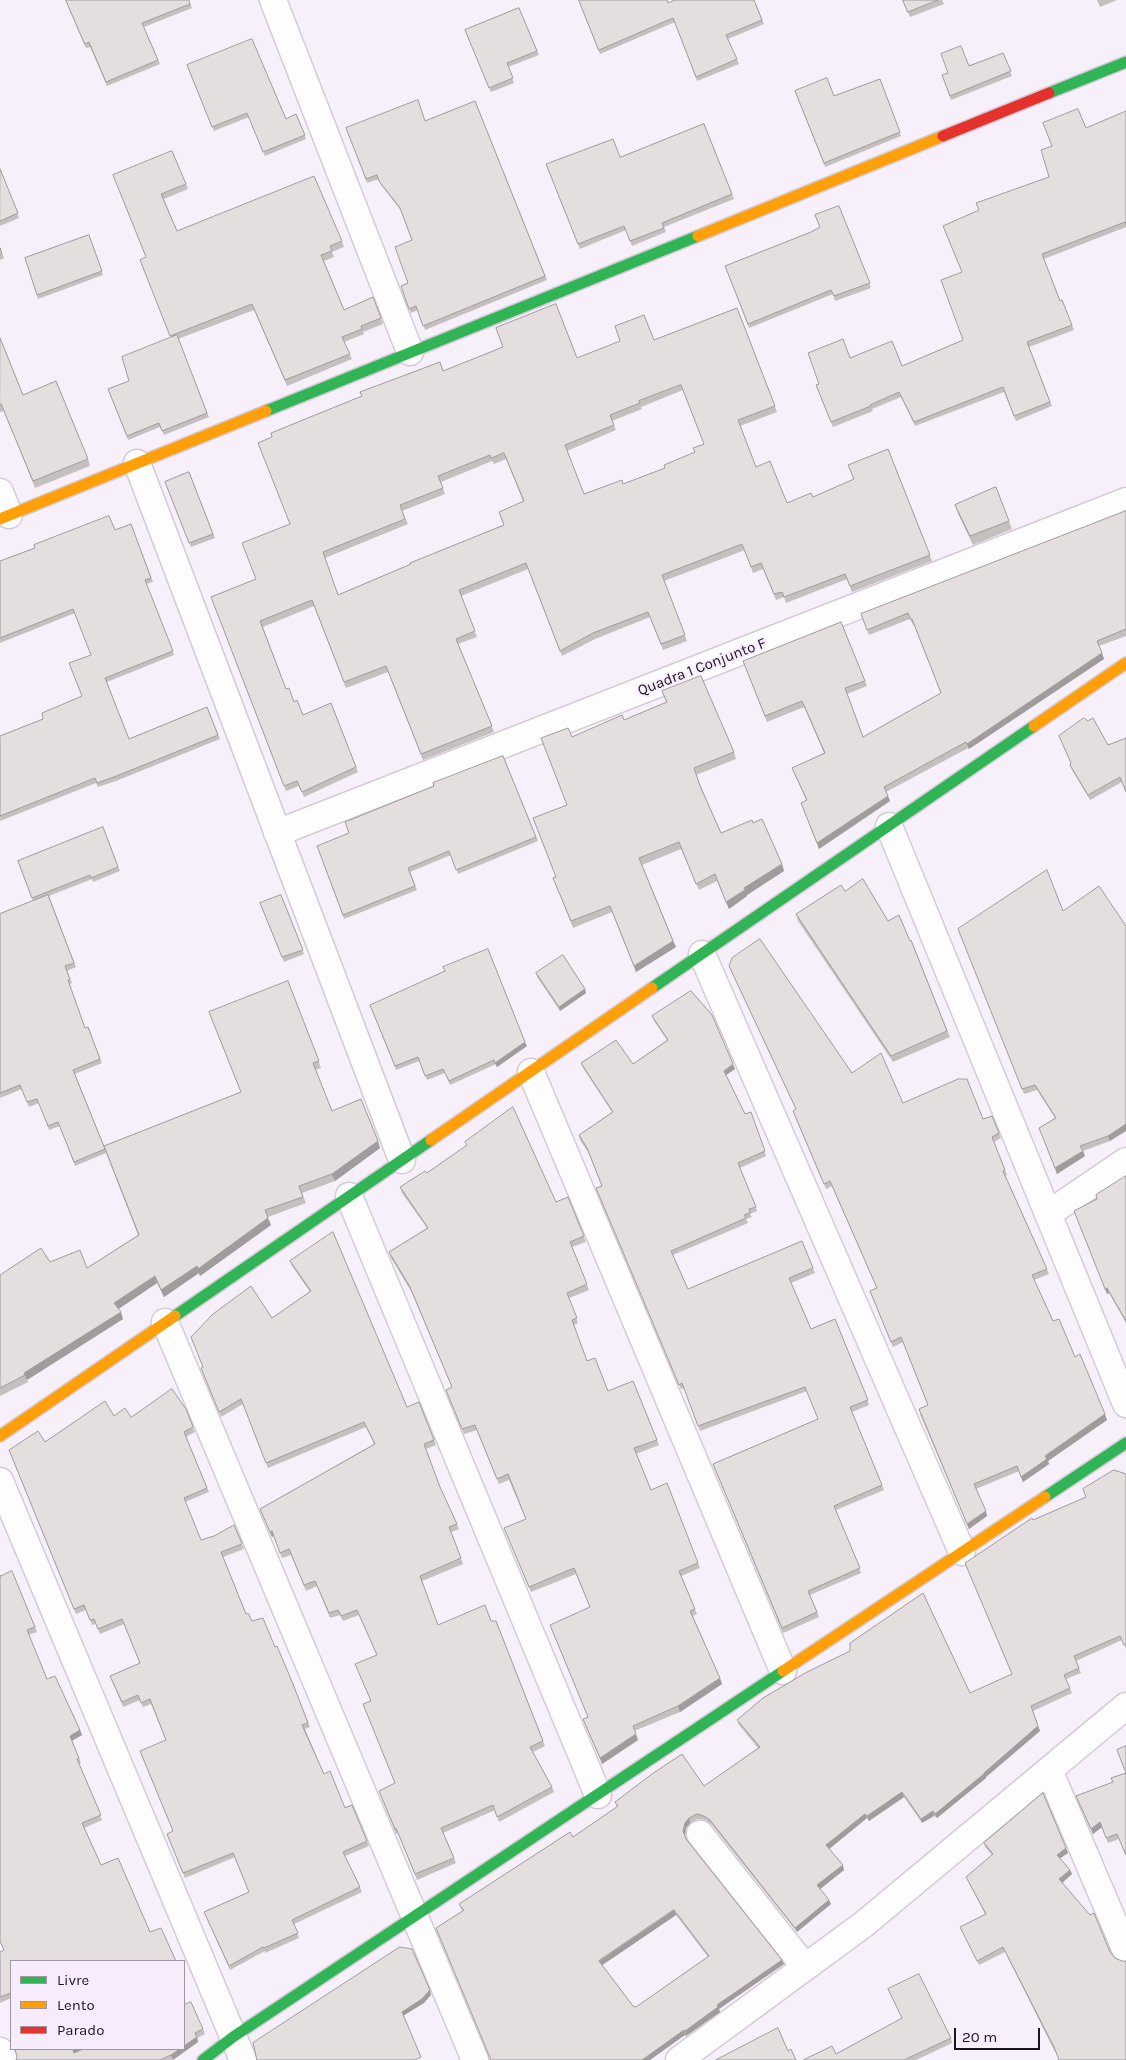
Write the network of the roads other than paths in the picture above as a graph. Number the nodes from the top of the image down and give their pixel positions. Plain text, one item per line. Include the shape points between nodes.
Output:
1 (273, 0) edge
2 (1126, 62) edge
3 (410, 352) junction
4 (137, 463) junction
5 (1126, 501) edge
6 (3, 509) edge
7 (1126, 663) edge
8 (889, 826) junction
9 (277, 833) junction
10 (702, 954) junction
11 (531, 1072) junction
12 (402, 1160) junction
13 (1126, 1161) edge
14 (349, 1196) junction
15 (1048, 1214) junction
16 (165, 1322) junction
17 (1126, 1404) edge
18 (0, 1436) edge
19 (1126, 1443) edge
20 (0, 1481) edge
21 (962, 1552) junction
22 (783, 1671) junction
23 (1126, 1706) edge
24 (1049, 1770) junction
25 (598, 1795) junction
26 (700, 1834) dead end
27 (415, 1917) junction
28 (1126, 1951) edge
29 (805, 1967) junction
30 (238, 2049) edge
31 (0, 2051) edge
32 (4, 2060) edge
33 (202, 2060) edge
34 (475, 2060) edge
35 (679, 2060) edge

1 - 3 street
2 - 3 street
3 - 4 street
4 - 6 street
4 - 9 street
5 - 9 street, Quadra 1 Conjunto F
7 - 8 street
8 - 10 street
8 - 15 street
9 - 12 street
10 - 11 street
10 - 21 street
11 - 12 street
11 - 22 street
12 - 14 street
13 - 15 street
14 - 16 street
14 - 25 street
15 - 17 street
16 - 18 street
16 - 27 street
19 - 21 street
20 - 30 street
21 - 22 street
22 - 25 street
23 - 24 street
24 - 28 street
24 - 29 street via 864,1924
25 - 27 street
26 - 29 street
27 - 30 street
27 - 34 street
29 - 35 street
30 - 33 street
31 - 32 street

